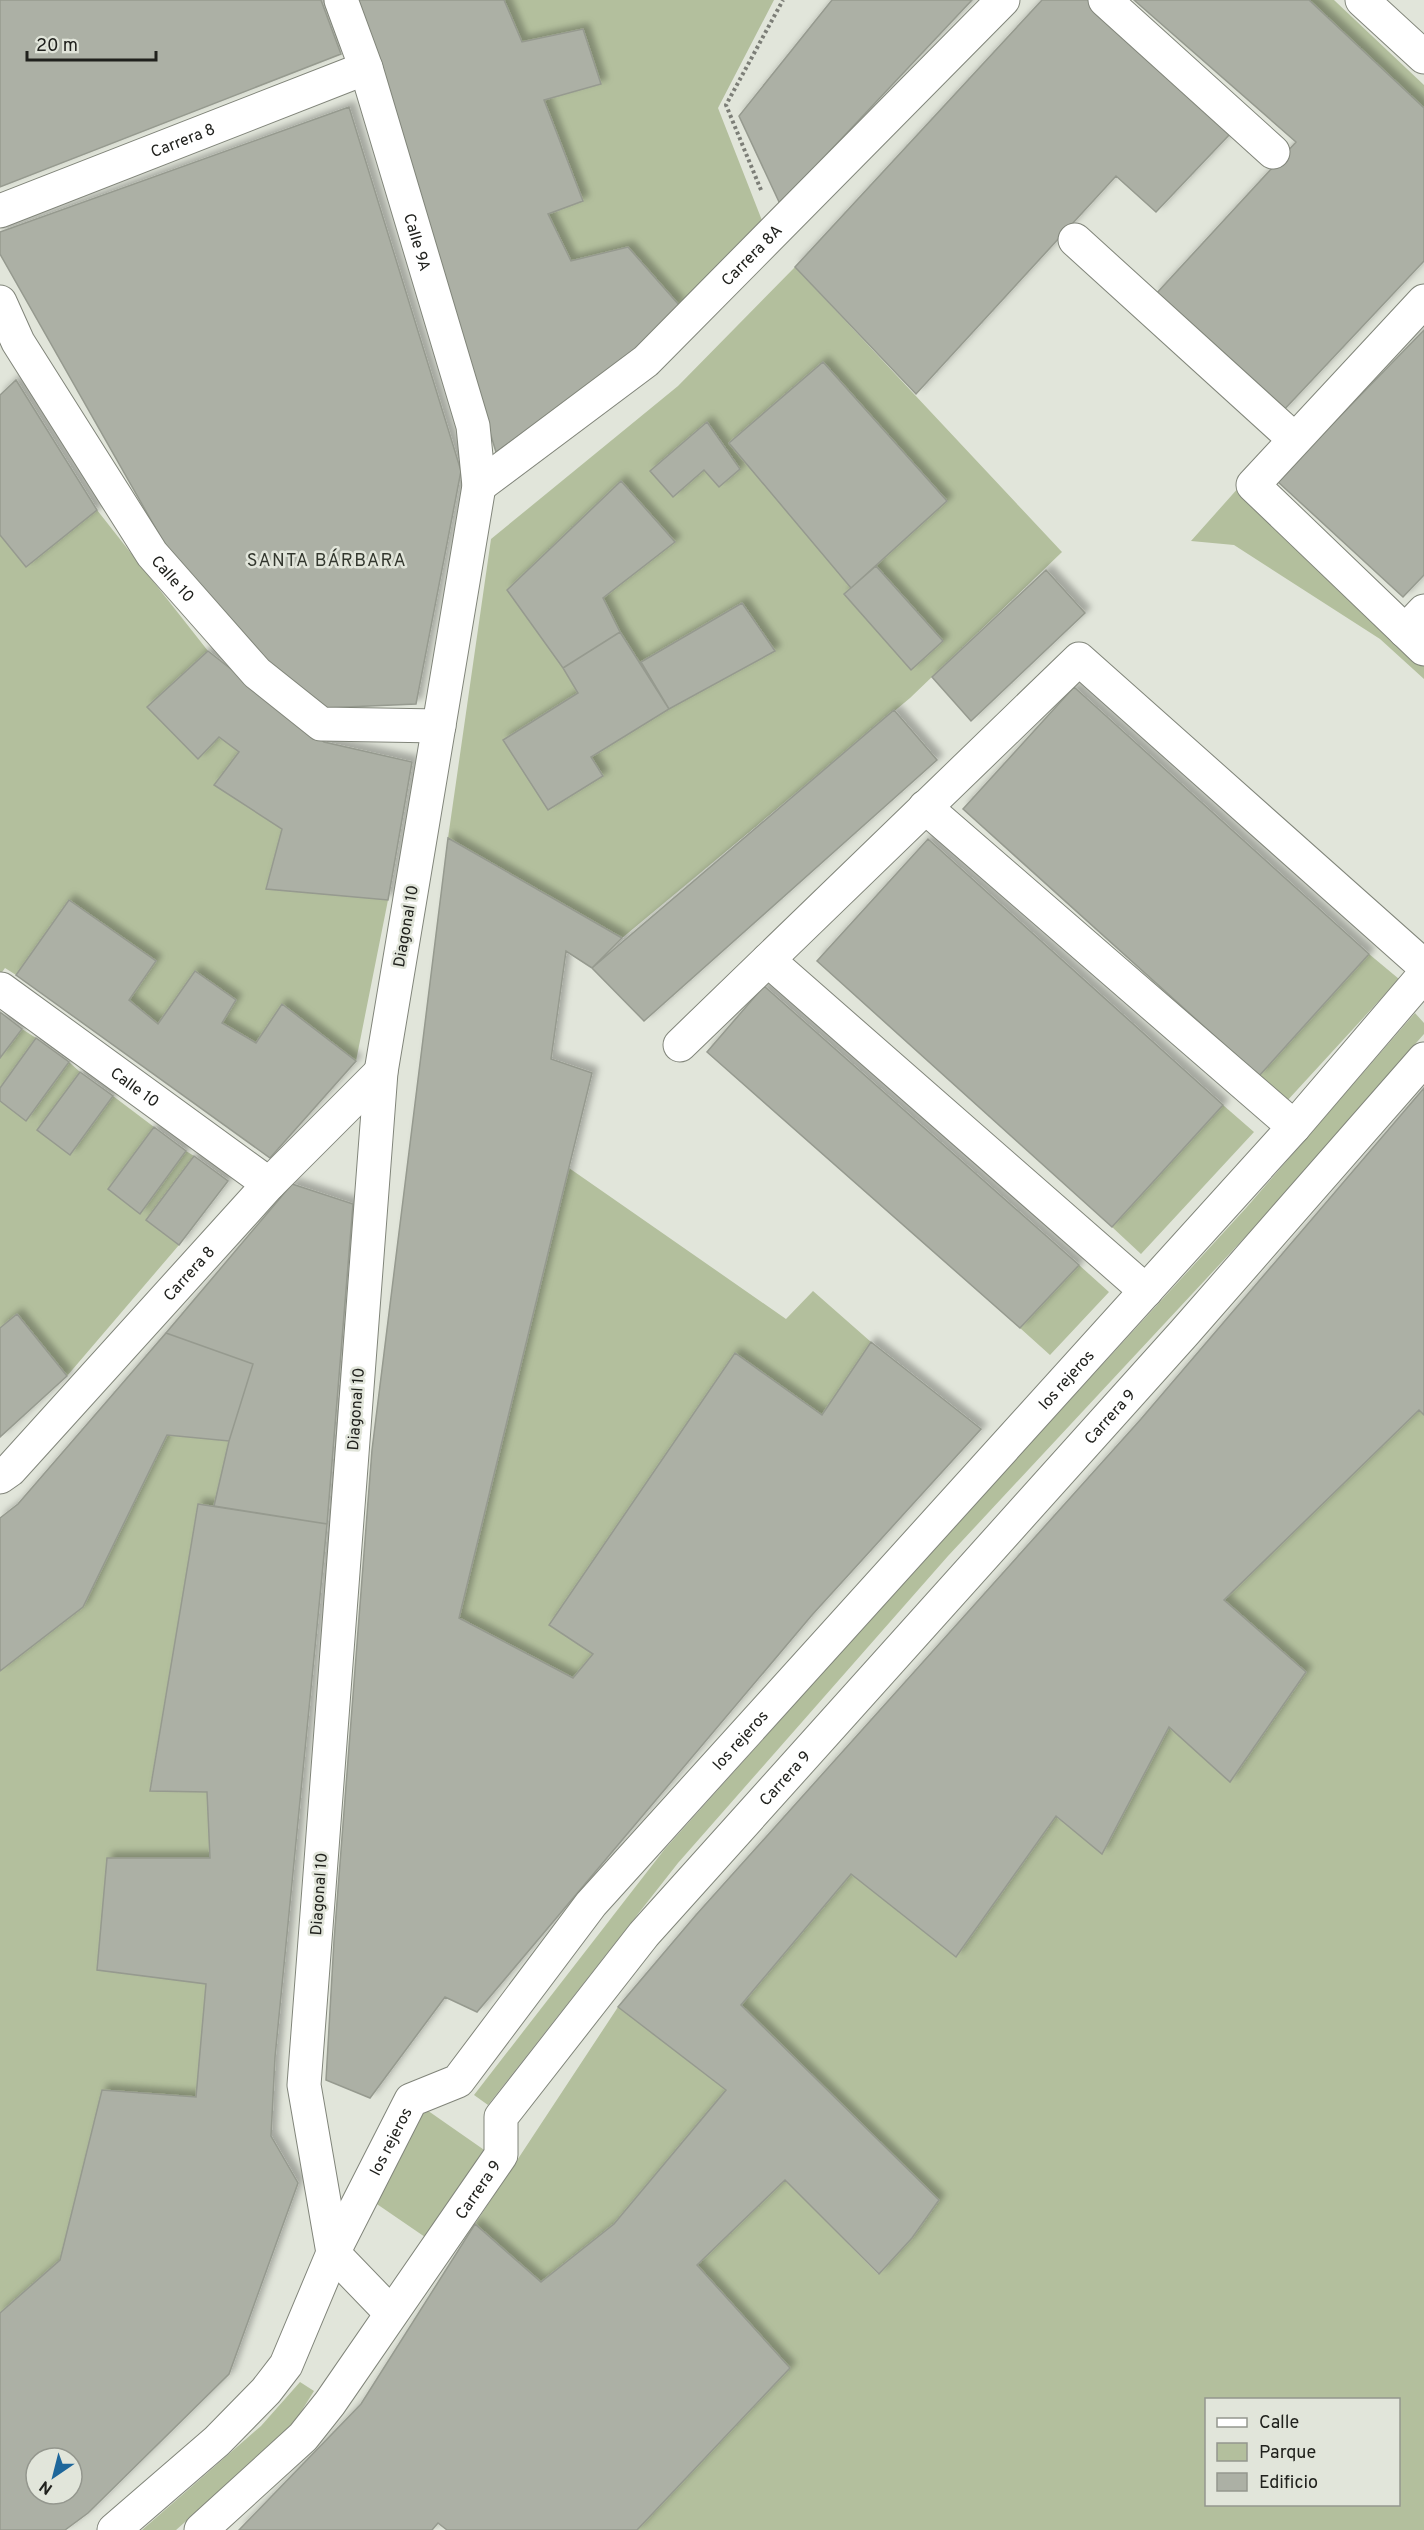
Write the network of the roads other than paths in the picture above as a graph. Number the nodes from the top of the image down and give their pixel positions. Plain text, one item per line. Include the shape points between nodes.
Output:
1 (340, 0) edge
2 (1003, 0) edge
3 (1106, 0) edge
4 (1362, 0) edge
5 (1424, 57) edge
6 (366, 68) junction
7 (1273, 152) dead end
8 (0, 211) edge
9 (1074, 240) dead end
10 (1424, 301) edge
11 (0, 302) edge
12 (9, 351) edge
13 (1294, 439) junction
14 (479, 486) junction
15 (1418, 630) edge
16 (439, 726) junction
17 (925, 807) junction
18 (768, 960) junction
19 (1424, 966) edge
20 (1424, 975) edge
21 (1, 989) edge
22 (680, 1045) dead end
23 (1424, 1059) edge
24 (381, 1072) junction
25 (1294, 1127) junction
26 (269, 1184) junction
27 (1146, 1291) junction
28 (0, 1477) edge
29 (333, 2253) junction
30 (392, 2313) junction
31 (114, 2530) edge
32 (201, 2530) edge

1 - 6 street, Calle 9A
2 - 14 street, Carrera 8A via 645,361
3 - 7 street
4 - 5 street
6 - 8 street, Carrera 8
6 - 14 street, Calle 9A via 473,426
9 - 13 street
10 - 13 street
11 - 12 street, Calle 10
12 - 16 street, Calle 10 via 152,554 257,673 321,724
13 - 15 street via 1253,485
14 - 16 street, Diagonal 10
16 - 24 street, Diagonal 10
17 - 18 street
17 - 19 street via 1079,659
17 - 25 street
18 - 22 street
18 - 27 street
20 - 25 street, los rejeros
21 - 26 street, Calle 10
23 - 30 street, Carrera 9 via 644,1935 501,2117 501,2156
24 - 26 street, Carrera 8
24 - 29 street, Diagonal 10 via 304,2085
25 - 27 street, los rejeros
26 - 28 street, Carrera 8
27 - 29 street, los rejeros via 591,1904 458,2081 411,2100
29 - 30 street
29 - 31 street, los rejeros via 286,2365 266,2391 217,2441
30 - 32 street, Carrera 9 via 303,2437

